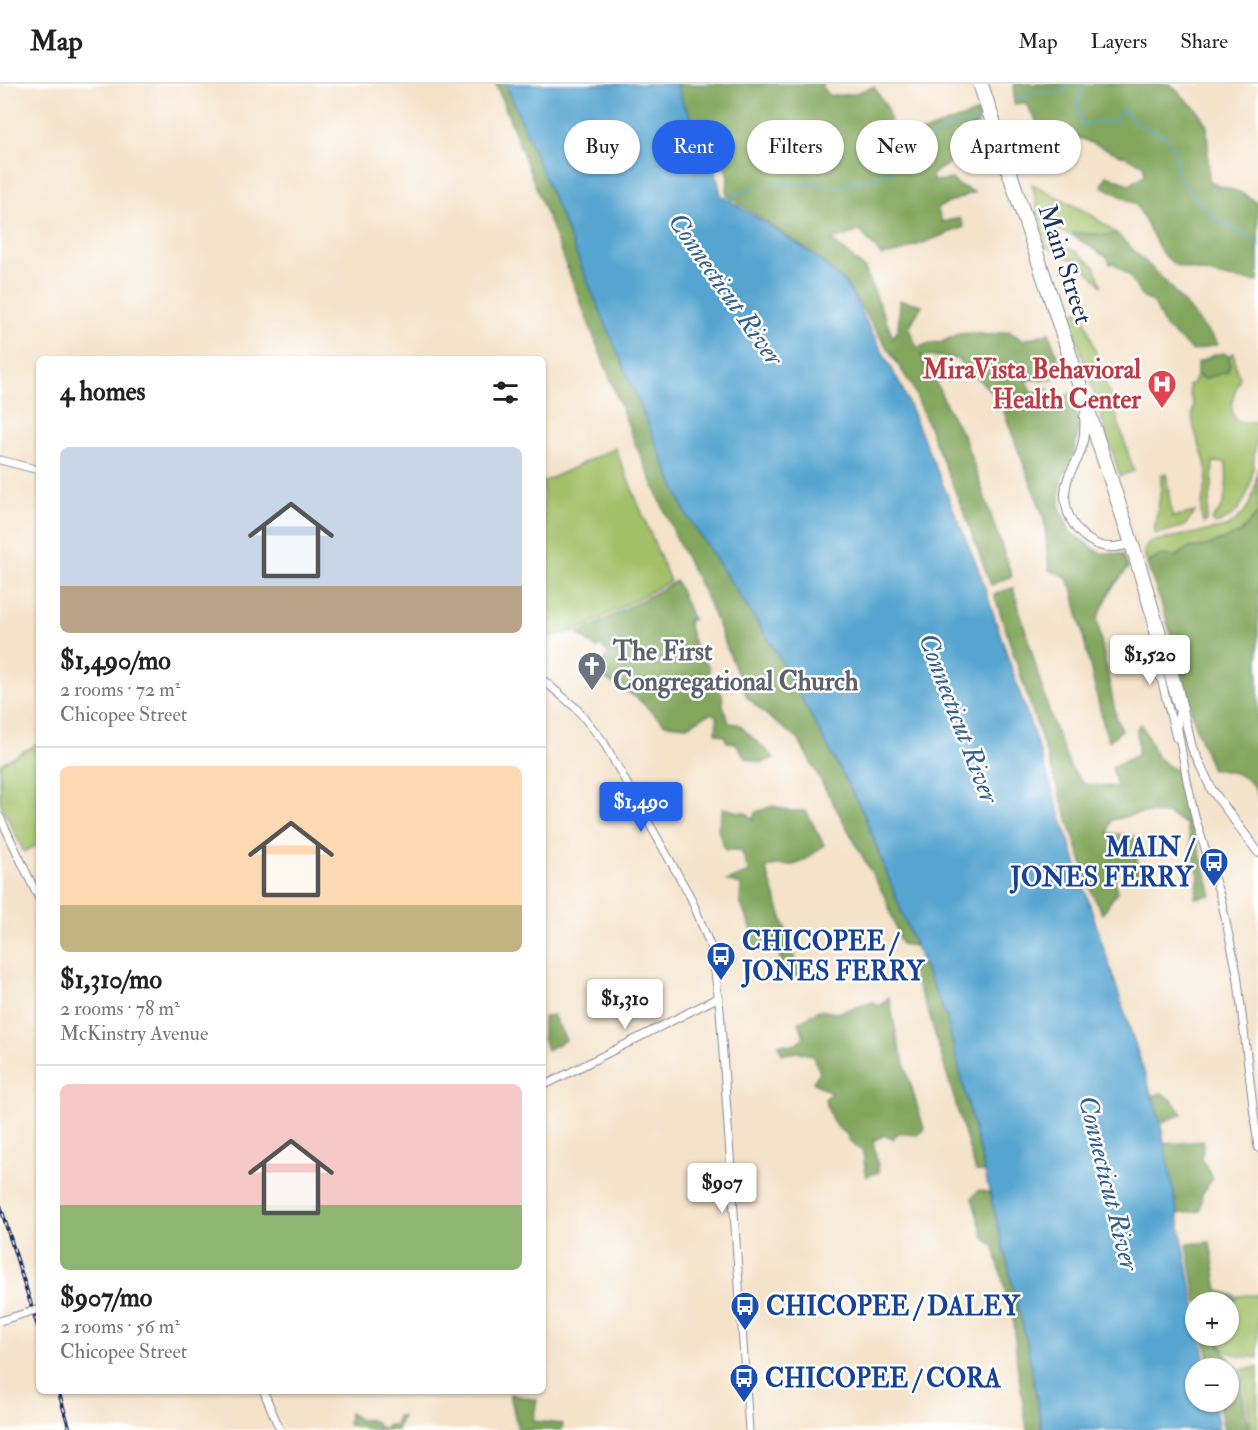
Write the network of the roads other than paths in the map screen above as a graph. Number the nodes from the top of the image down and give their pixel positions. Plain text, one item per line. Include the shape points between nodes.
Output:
1 (977, 84) edge
2 (984, 84) edge
3 (985, 96) junction
4 (1083, 405) junction
5 (0, 460) edge
6 (36, 469) edge
7 (1129, 544) junction
8 (1147, 604) junction
9 (546, 682) edge
10 (1175, 688) junction
11 (1180, 705) junction
12 (1183, 761) junction
13 (0, 817) edge
14 (1258, 852) edge
15 (36, 893) edge
16 (719, 997) junction
17 (546, 1084) edge
18 (1258, 1148) edge
19 (36, 1309) edge
20 (0, 1321) edge
21 (265, 1394) edge
22 (280, 1430) edge
23 (749, 1430) edge

1 - 3 main road
2 - 3 main road
3 - 4 main road, Main Street
3 - 10 main road, Main Street via 1140,558
4 - 7 main road, Main Street
4 - 7 main road via 1083,442 1065,491 1068,513 1078,531 1095,544 1111,548
5 - 6 main road
7 - 8 main road, Main Street
8 - 10 main road, Main Street
8 - 12 main road, Main Street via 1160,675
9 - 16 main road via 588,720 614,759 701,919 714,958
10 - 11 main road
11 - 12 main road, Main Street
11 - 14 main road via 1206,779
12 - 18 main road, Main Street via 1235,962
13 - 15 main road
16 - 17 main road
16 - 23 main road
19 - 20 main road, bridge
21 - 22 main road

